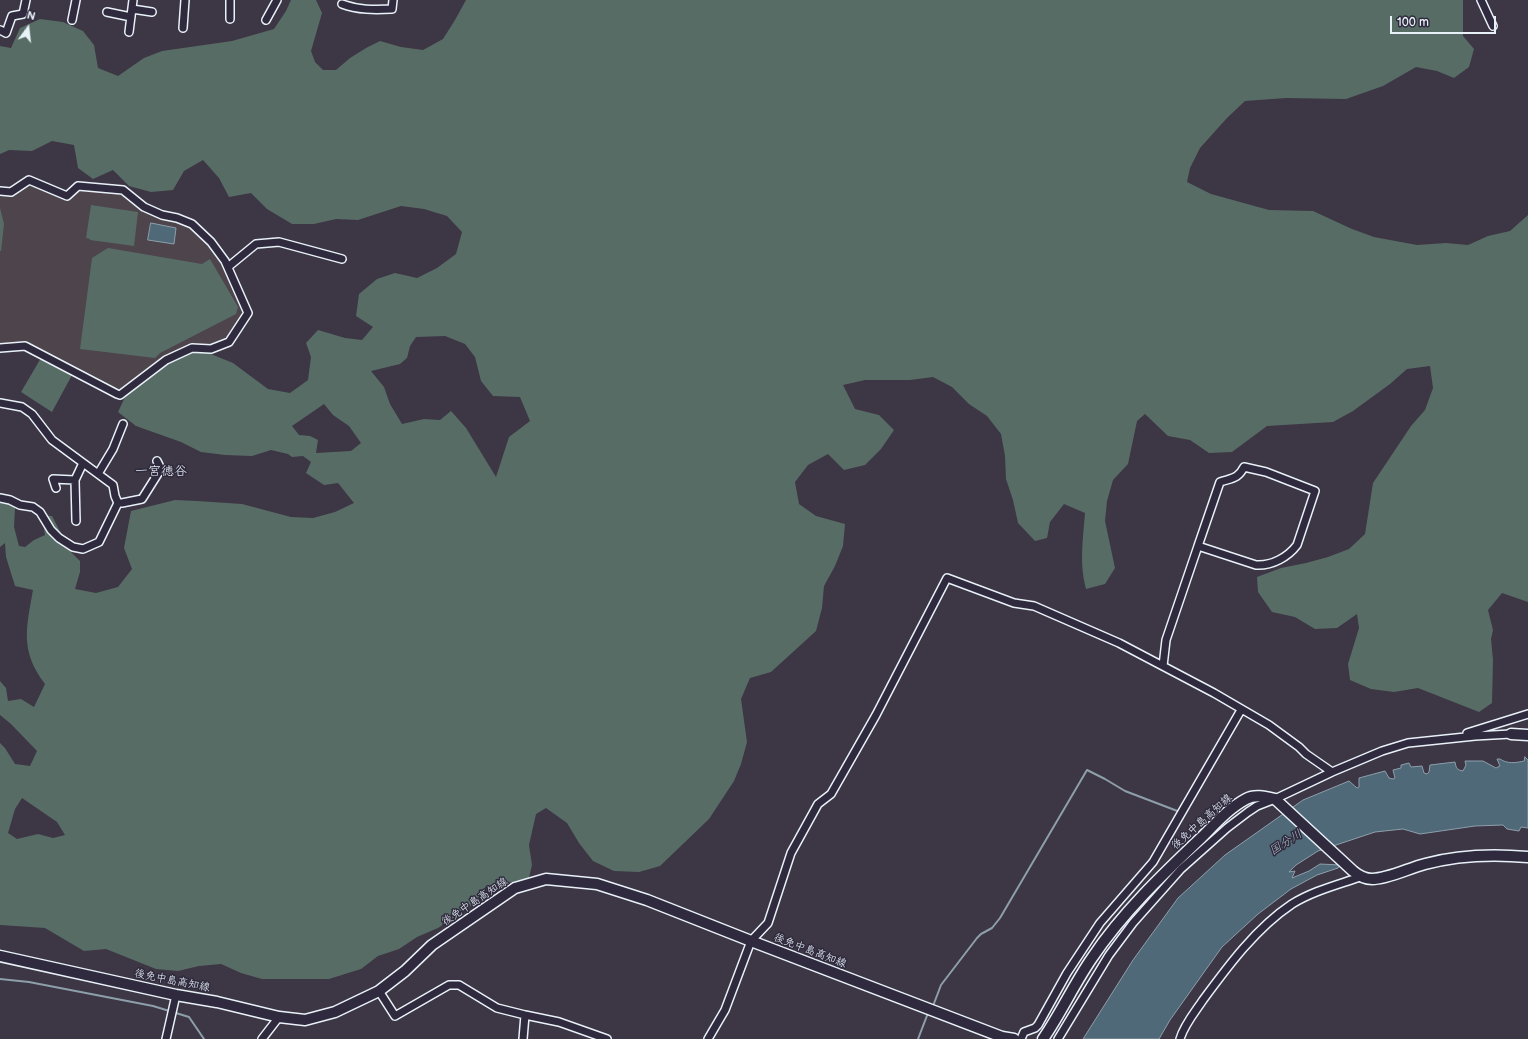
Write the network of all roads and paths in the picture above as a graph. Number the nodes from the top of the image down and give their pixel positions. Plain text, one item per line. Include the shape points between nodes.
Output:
1 (26, 0) edge
2 (76, 0) edge
3 (133, 0) edge
4 (185, 0) edge
5 (230, 0) edge
6 (277, 0) edge
7 (392, 0) edge
8 (1481, 0) edge
9 (342, 4) dead end
10 (132, 9) junction
11 (107, 12) dead end
12 (152, 12) dead end
13 (131, 17) junction
14 (230, 19) dead end
15 (72, 20) dead end
16 (266, 20) dead end
17 (1493, 26) dead end
18 (183, 28) dead end
19 (0, 30) edge
20 (129, 32) dead end
21 (0, 191) edge
22 (342, 259) dead end
23 (228, 267) junction
24 (0, 348) edge
25 (0, 403) edge
26 (123, 424) dead end
27 (157, 461) dead end
28 (83, 463) junction
29 (98, 474) junction
30 (75, 480) junction
31 (56, 488) dead end
32 (0, 498) edge
33 (118, 503) junction
34 (76, 521) dead end
35 (1198, 546) junction
36 (1163, 666) junction
37 (1241, 710) junction
38 (1528, 714) edge
39 (1511, 734) joint
40 (1528, 735) edge
41 (1453, 738) junction
42 (1332, 772) junction
43 (1277, 800) junction
44 (1528, 857) edge
45 (1356, 874) junction
46 (751, 941) junction
47 (0, 956) edge
48 (379, 991) junction
49 (176, 995) junction
50 (525, 1015) junction
51 (280, 1017) junction
52 (166, 1039) edge
53 (262, 1039) edge
54 (523, 1039) edge
55 (606, 1039) edge
56 (708, 1039) edge
57 (1014, 1039) edge
58 (1020, 1039) edge
59 (1043, 1039) edge
60 (1058, 1039) edge
61 (1180, 1039) edge

1 - 19 street via 23,14 12,16 6,33
2 - 15 street
3 - 10 street
4 - 18 street
5 - 14 street
6 - 16 street
7 - 9 street via 392,10 351,8
8 - 17 street
10 - 12 street
10 - 13 street
11 - 13 street
13 - 20 street
21 - 23 street via 11,192 29,180 67,196 78,186 123,190 144,207 192,224 211,242
22 - 23 street via 279,242 256,244
23 - 24 street via 248,313 229,342 211,348 192,348 166,360 120,394 25,346
25 - 28 street via 22,407 32,414 52,440
26 - 29 street via 113,449
27 - 33 street via 159,472 142,499
28 - 29 street
28 - 30 street
29 - 33 street via 113,485
30 - 31 street via 53,479
30 - 34 street
32 - 33 street via 33,507 40,512 59,538 73,547 83,549 99,542
35 - 35 street via 1256,565 1281,559 1297,545 1315,491 1266,472 1244,467 1241,474 1235,478 1220,482
35 - 36 street via 1166,640
36 - 37 street
36 - 46 street via 1119,643 1034,606 1014,603 946,578 876,715 831,794 818,804 791,853 768,923
37 - 42 street via 1269,725
37 - 58 street via 1153,862 1100,923 1067,973 1038,1025 1024,1032
38 - 41 street
39 - 40 main road
39 - 41 street
41 - 42 street via 1408,743
42 - 43 street
43 - 45 main road
43 - 59 main road, 後免中島高知線 via 1255,796 1239,803 1166,871 1125,915 1092,958
43 - 60 street via 1257,806 1227,828 1158,893 1109,955
44 - 45 main road via 1503,855 1449,859 1372,879
45 - 61 street via 1292,904 1277,916 1226,969 1193,1015
46 - 48 main road, 後免中島高知線 via 647,900 597,884 546,879 515,888 432,945
46 - 56 street via 725,1010
46 - 57 main road, 後免中島高知線 via 1002,1037
47 - 49 main road, 後免中島高知線
48 - 50 street via 395,1016 454,984 497,1008
48 - 51 main road, 後免中島高知線 via 335,1012 305,1020
49 - 51 main road, 後免中島高知線
49 - 52 street
50 - 54 street
50 - 55 street via 559,1022
51 - 53 street

